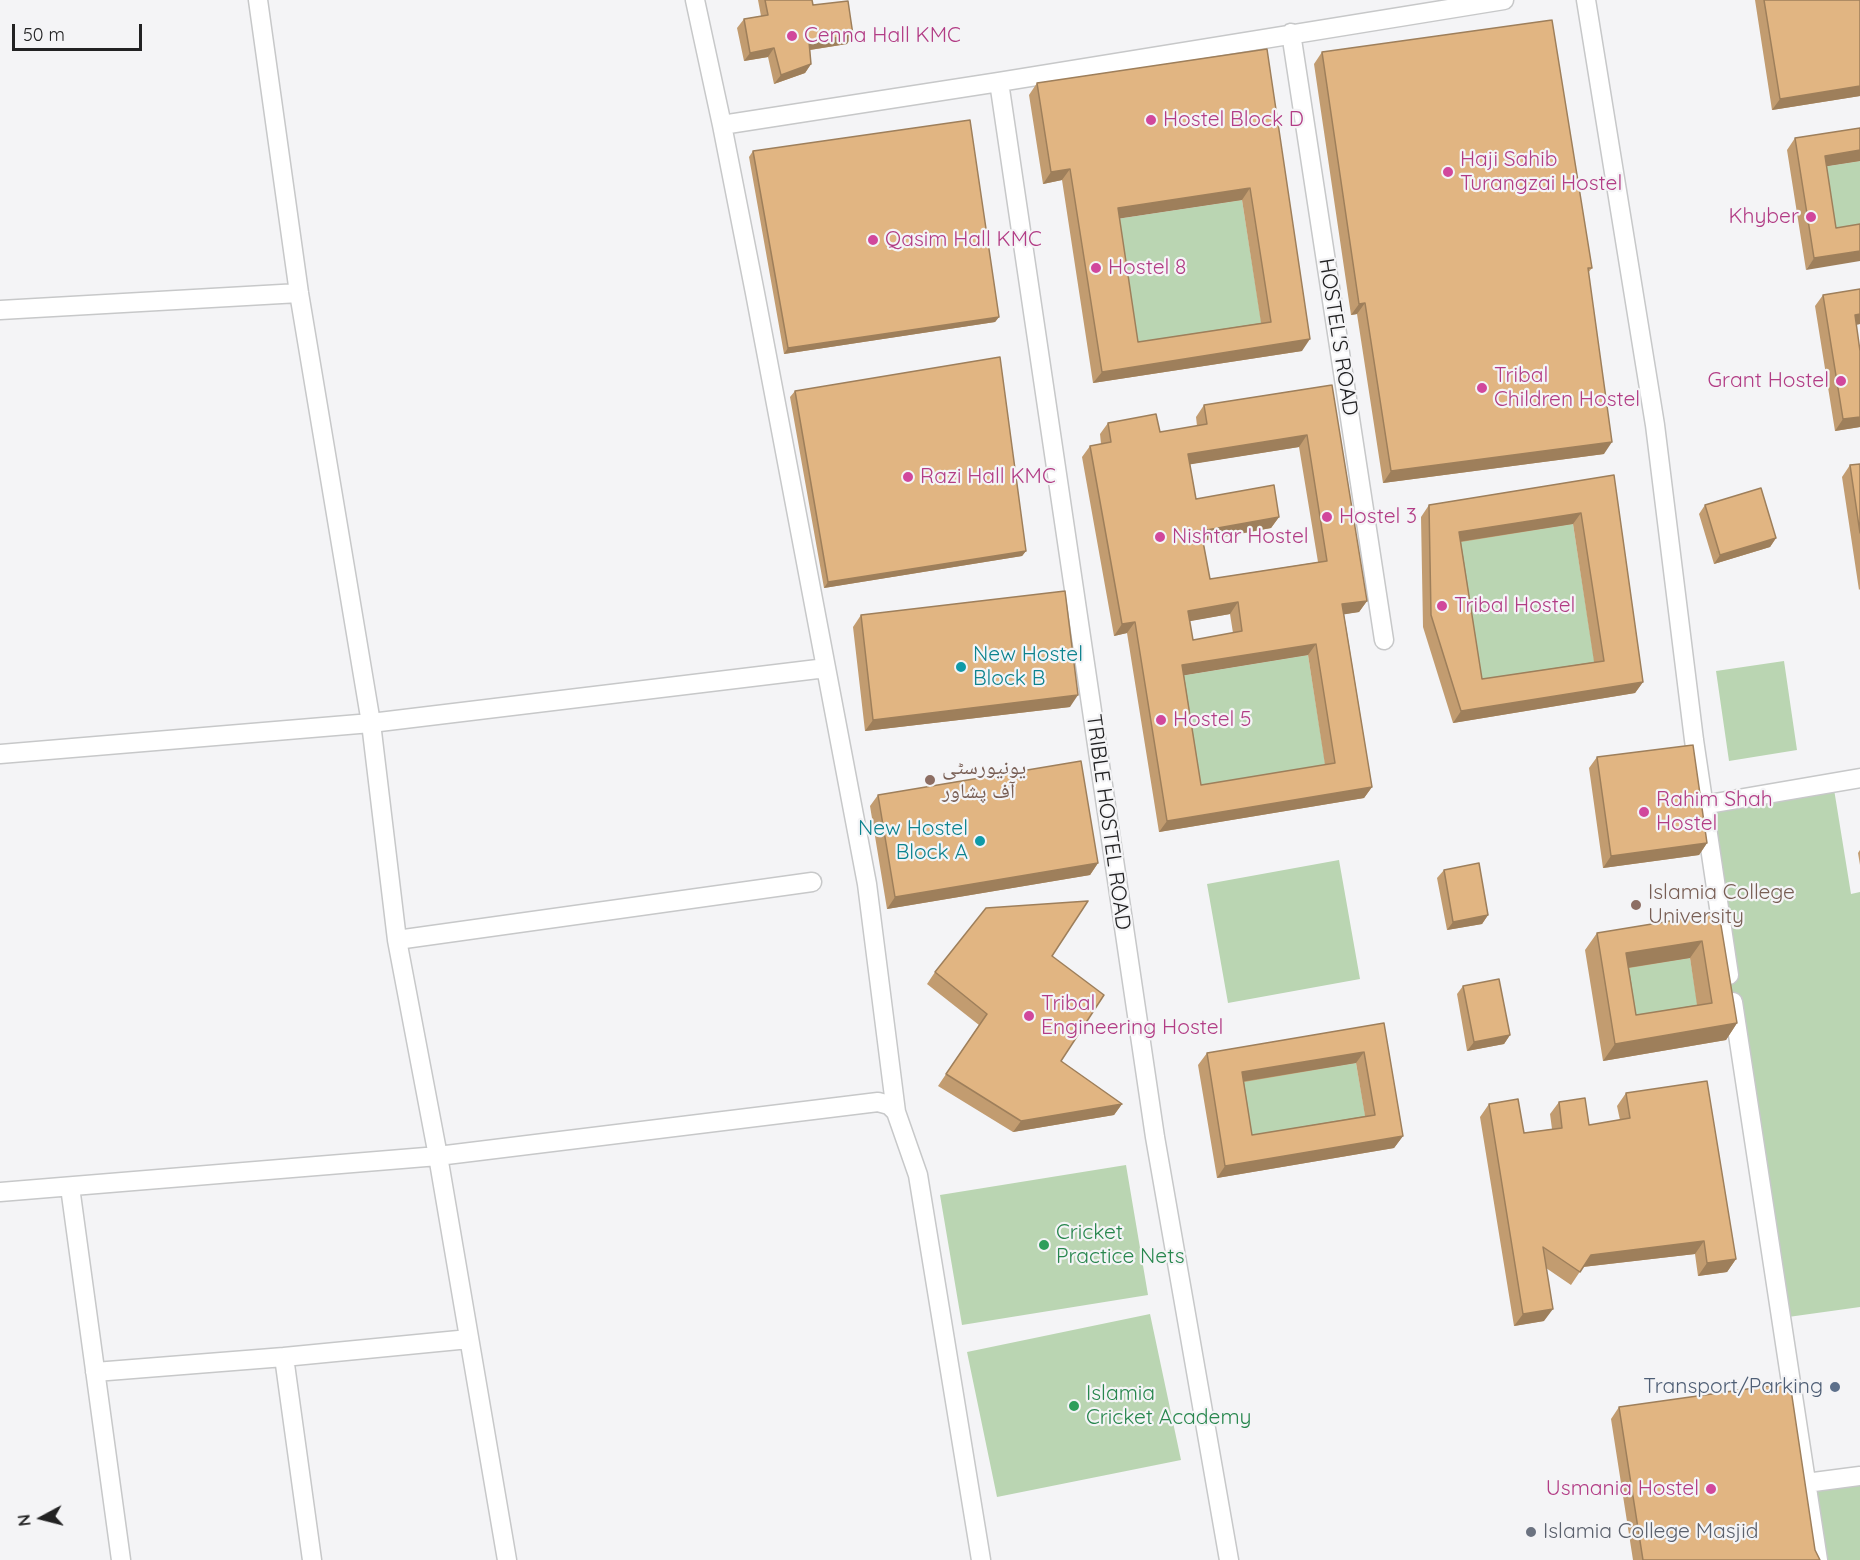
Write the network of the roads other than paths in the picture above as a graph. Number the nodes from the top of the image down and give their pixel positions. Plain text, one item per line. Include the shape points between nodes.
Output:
1 (258, 0) edge
2 (695, 0) edge
3 (1504, 0) edge
4 (1586, 0) edge
5 (1291, 33) junction
6 (999, 82) junction
7 (722, 124) junction
8 (299, 293) junction
9 (0, 310) edge
10 (1384, 640) dead end
11 (826, 668) junction
12 (370, 723) junction
13 (0, 754) edge
14 (1860, 778) edge
15 (1703, 805) junction
16 (812, 882) dead end
17 (397, 940) junction
18 (896, 1112) junction
19 (438, 1156) junction
20 (69, 1187) junction
21 (0, 1192) edge
22 (469, 1339) junction
23 (284, 1356) junction
24 (95, 1372) junction
25 (1860, 1476) edge
26 (1806, 1483) junction
27 (121, 1560) edge
28 (312, 1560) edge
29 (507, 1560) edge
30 (981, 1560) edge
31 (1229, 1560) edge
32 (1818, 1560) edge

1 - 8 street
2 - 7 street
3 - 5 street
4 - 15 street via 1655,425
5 - 6 street
5 - 10 street, HOSTEL'S ROAD
6 - 7 street
6 - 31 street, TRIBLE HOSTEL ROAD via 1153,1125
7 - 11 street
8 - 9 street
8 - 12 street
11 - 12 street
11 - 18 street via 867,884
12 - 13 street
12 - 17 street
14 - 15 street
15 - 26 street
16 - 17 street
17 - 19 street
18 - 19 street via 878,1102
18 - 30 street via 919,1183
19 - 20 street
19 - 22 street
20 - 21 street
20 - 24 street
22 - 23 street
22 - 29 street
23 - 24 street
23 - 28 street
24 - 27 street
25 - 26 street
26 - 32 street

